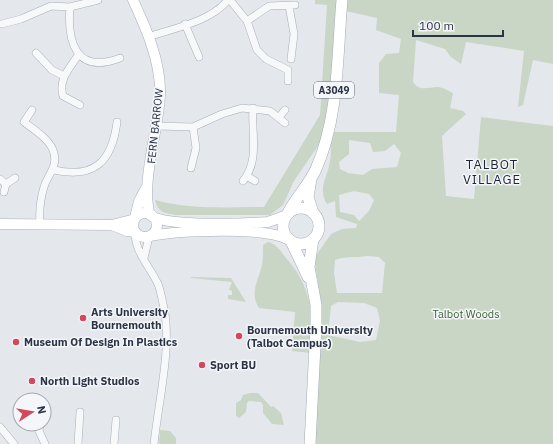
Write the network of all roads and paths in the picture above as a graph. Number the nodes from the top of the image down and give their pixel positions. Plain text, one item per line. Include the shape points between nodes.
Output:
1 (133, 0) edge
2 (229, 0) edge
3 (342, 0) edge
4 (93, 1) edge
5 (70, 7) junction
6 (247, 20) junction
7 (2, 24) dead end
8 (185, 24) junction
9 (148, 37) junction
10 (36, 53) dead end
11 (79, 54) junction
12 (199, 57) dead end
13 (120, 58) dead end
14 (291, 59) dead end
15 (64, 76) junction
16 (288, 81) dead end
17 (80, 105) dead end
18 (253, 108) junction
19 (32, 110) dead end
20 (285, 110) dead end
21 (279, 117) junction
22 (117, 122) dead end
23 (285, 123) dead end
24 (157, 126) junction
25 (193, 127) junction
26 (191, 168) dead end
27 (54, 170) junction
28 (311, 177) junction
29 (16, 178) dead end
30 (3, 181) edge
31 (255, 181) dead end
32 (148, 184) junction
33 (4, 192) dead end
34 (313, 213) junction
35 (288, 214) junction
36 (151, 216) junction
37 (135, 219) junction
38 (0, 224) edge
39 (40, 224) junction
40 (112, 224) junction
41 (135, 232) junction
42 (150, 236) junction
43 (313, 240) junction
44 (290, 241) junction
45 (144, 258) junction
46 (311, 283) junction
47 (80, 412) dead end
48 (116, 420) dead end
49 (0, 427) edge
50 (39, 432) edge
51 (14, 444) edge
52 (45, 444) edge
53 (78, 444) edge
54 (114, 444) edge
55 (154, 444) edge
56 (310, 444) edge

1 - 9 street, FERN BARROW
2 - 6 street
2 - 8 street via 208,16
3 - 28 main road, A3049 via 333,104 324,146
4 - 5 street
5 - 7 street via 51,6
5 - 11 street via 69,36
6 - 14 street via 270,6 292,5 294,34
6 - 16 street via 257,50 266,59 288,70
8 - 9 street
8 - 12 street
9 - 24 street, FERN BARROW via 159,81
10 - 15 street via 52,70
11 - 13 street via 98,63
11 - 15 street
15 - 17 street via 61,85 63,96
18 - 21 street via 270,111
18 - 25 street via 231,111
18 - 31 street via 254,152 245,178
19 - 27 street via 24,122 46,140 53,150
20 - 21 street
21 - 23 street
22 - 27 street via 111,147 100,164 82,173 72,174
24 - 25 street
24 - 32 street, FERN BARROW
25 - 26 street via 196,148
27 - 39 street via 45,185 40,203
28 - 34 main road, A3049 via 308,197
28 - 35 main road, A3049
29 - 30 street
30 - 33 street
32 - 36 street, FERN BARROW via 146,201
32 - 37 street, FERN BARROW via 139,201
34 - 35 main road via 300,208
34 - 43 main road via 319,225
35 - 36 street via 266,222 181,222 162,221
35 - 44 main road via 283,228
36 - 37 street via 142,214
36 - 42 street, FERN BARROW via 156,227
37 - 40 street
37 - 41 street, FERN BARROW
38 - 39 street
39 - 40 street
40 - 41 street
41 - 42 street via 141,237
41 - 45 street via 135,242
42 - 44 street via 177,232 268,232
42 - 45 street
43 - 44 main road via 302,244
43 - 46 main road via 309,267
44 - 46 main road
45 - 55 street via 160,292 165,324 161,400 157,412
46 - 56 main road via 316,305 316,326
47 - 53 street
48 - 54 street
49 - 51 street
50 - 52 street

